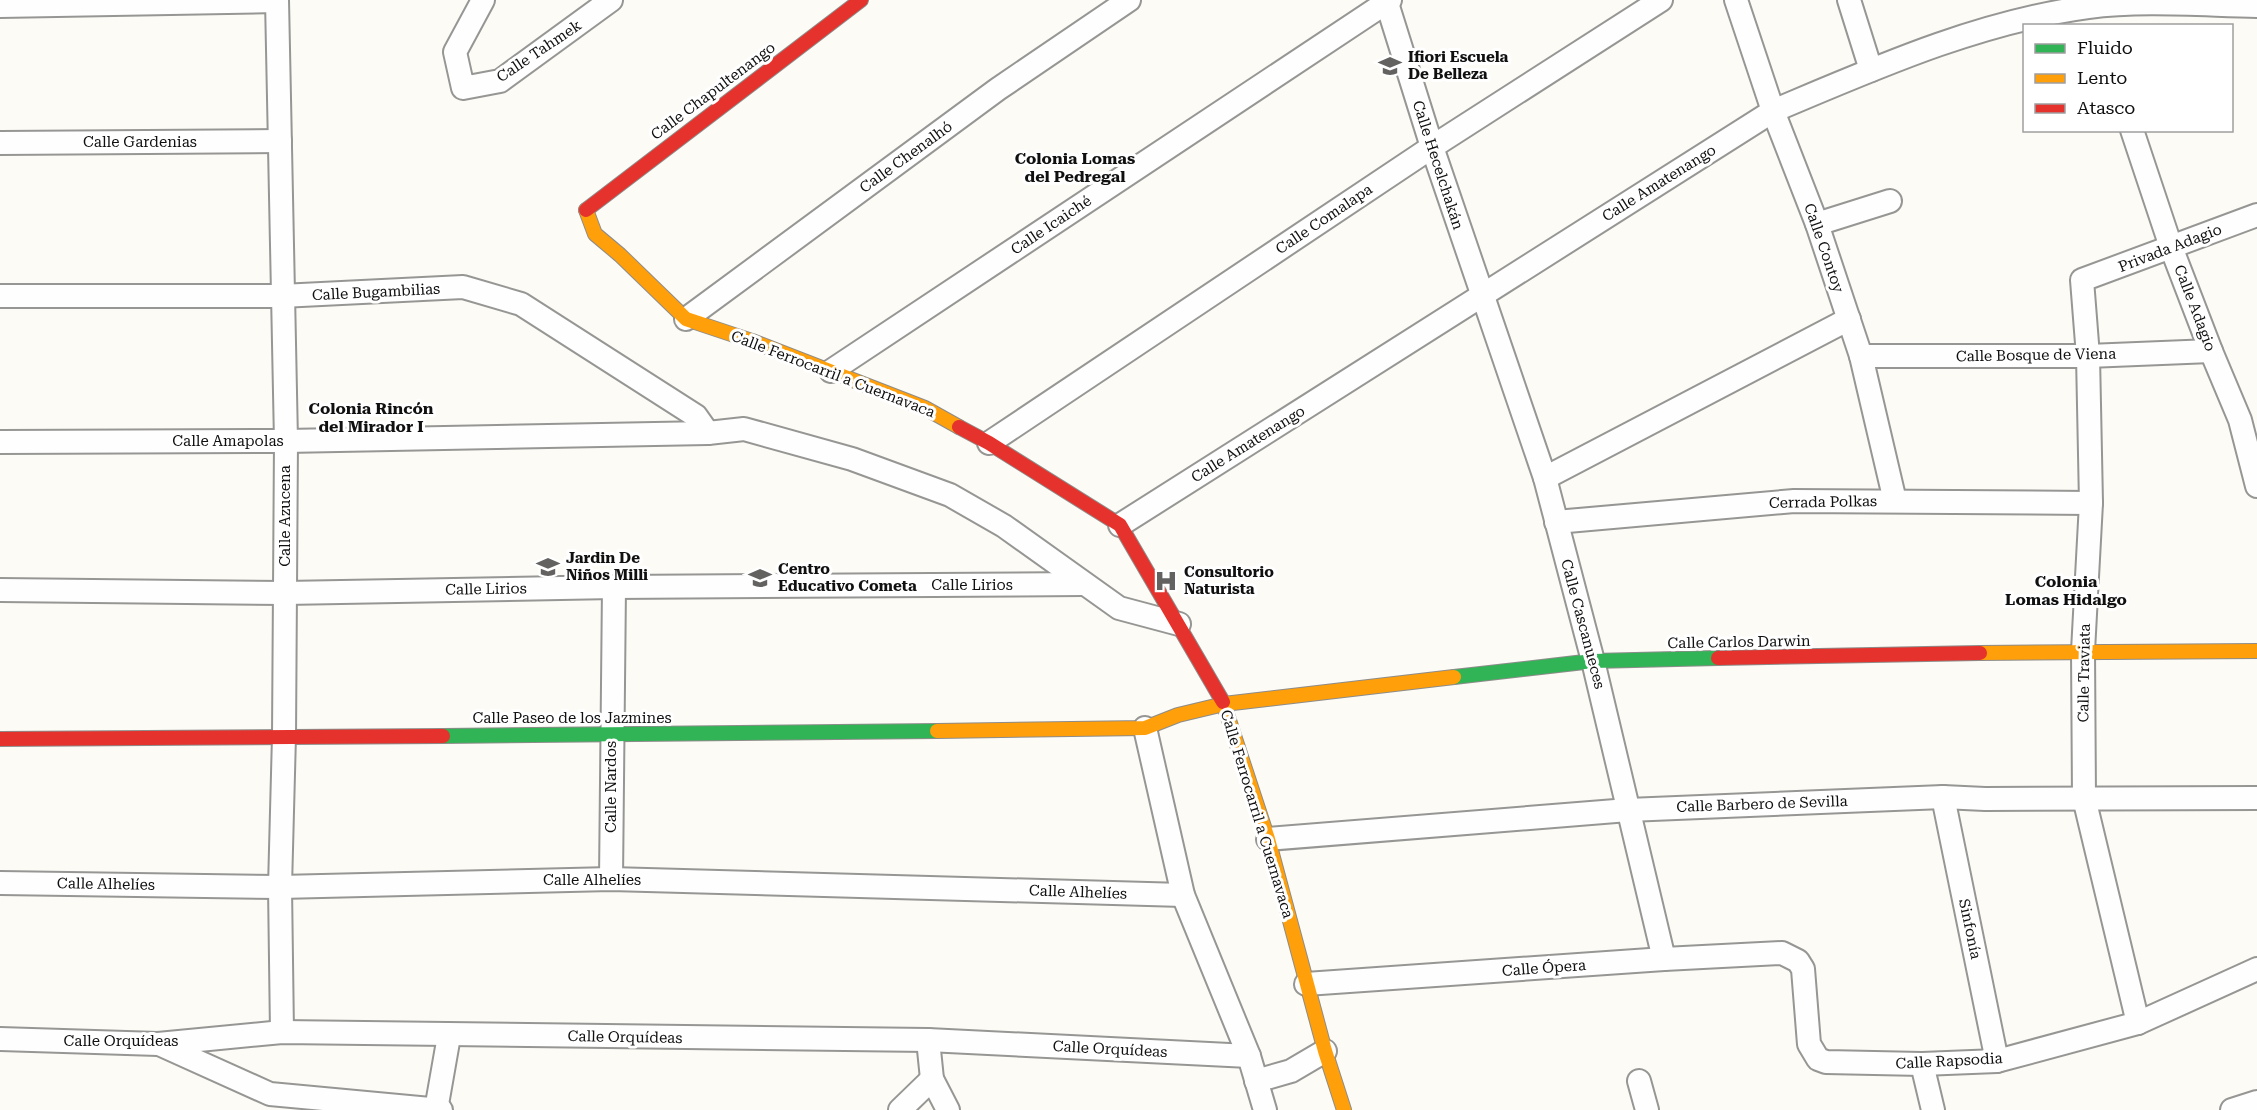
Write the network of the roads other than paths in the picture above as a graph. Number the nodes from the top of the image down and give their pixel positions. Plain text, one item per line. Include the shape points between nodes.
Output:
1 (277, 0) edge
2 (483, 0) edge
3 (611, 0) edge
4 (861, 0) edge
5 (1129, 0) edge
6 (1661, 0) edge
7 (1736, 0) edge
8 (1849, 0) edge
9 (1388, 1) edge
10 (2124, 2) edge
11 (0, 6) edge
12 (2257, 6) edge
13 (2093, 16) edge
14 (2050, 19) edge
15 (1871, 70) junction
16 (1773, 111) junction
17 (2133, 132) edge
18 (280, 141) junction
19 (0, 143) edge
20 (1432, 147) junction
21 (1890, 201) dead end
22 (585, 209) joint
23 (2257, 215) edge
24 (1817, 224) junction
25 (2171, 247) junction
26 (2082, 280) joint
27 (1481, 295) junction
28 (0, 296) edge
29 (282, 296) junction
30 (686, 319) junction
31 (1849, 319) junction
32 (2211, 351) junction
33 (1861, 356) junction
34 (2088, 356) junction
35 (831, 371) junction
36 (2248, 418) edge
37 (708, 433) junction
38 (286, 441) junction
39 (0, 442) edge
40 (989, 443) junction
41 (1545, 478) junction
42 (2257, 486) edge
43 (1895, 501) junction
44 (2091, 503) junction
45 (1556, 522) junction
46 (1120, 525) junction
47 (1084, 584) junction
48 (614, 587) junction
49 (0, 590) edge
50 (285, 593) junction
51 (1179, 624) junction
52 (2083, 651) junction
53 (2257, 651) edge
54 (1593, 661) junction
55 (1224, 704) junction
56 (1145, 728) junction
57 (612, 735) junction
58 (284, 736) junction
59 (0, 739) edge
60 (1943, 797) junction
61 (2084, 798) junction
62 (2257, 798) edge
63 (1628, 810) junction
64 (1268, 839) junction
65 (611, 879) junction
66 (0, 883) edge
67 (280, 887) junction
68 (1184, 895) junction
69 (1782, 953) joint
70 (1664, 959) junction
71 (2257, 969) edge
72 (1306, 984) junction
73 (2138, 1023) junction
74 (282, 1032) junction
75 (449, 1035) junction
76 (0, 1039) edge
77 (928, 1040) junction
78 (158, 1044) junction
79 (1325, 1051) junction
80 (1250, 1056) junction
81 (1997, 1061) junction
82 (1922, 1064) junction
83 (932, 1080) junction
84 (1256, 1081) junction
85 (1639, 1081) dead end
86 (2257, 1102) edge
87 (436, 1110) edge
88 (441, 1110) edge
89 (900, 1110) edge
90 (948, 1110) edge
91 (1265, 1110) edge
92 (1344, 1110) edge
93 (1647, 1110) edge
94 (1933, 1110) edge
95 (2232, 1110) edge

1 - 11 street
1 - 18 street, Calle Azucena
2 - 3 street, Calle Tahmek via 455,52 463,88 500,81
4 - 22 street, Calle Chapultenango
5 - 30 street, Calle Chenalhó via 998,89
6 - 20 street, Calle Comalapa
7 - 16 street, Calle Contoy
8 - 15 street
9 - 20 street, Calle Hecelchakán
9 - 35 street, Calle Icaiché
10 - 12 street, Calle Amatenango
10 - 13 street, Calle Amatenango
13 - 14 street, Calle Amatenango
14 - 15 street, Calle Amatenango via 1982,30
15 - 16 street, Calle Amatenango
16 - 24 street, Calle Contoy
16 - 27 street, Calle Amatenango
17 - 25 street, Calle Adagio
18 - 19 street, Calle Gardenias
18 - 29 street, Calle Azucena
20 - 27 street, Calle Hecelchakán
20 - 40 street, Calle Comalapa
21 - 24 street
22 - 30 street, Calle Ferrocarril a Cuernavaca via 595,234
23 - 25 street, Privada Adagio
24 - 31 street, Calle Contoy
25 - 26 street, Privada Adagio
25 - 32 street, Calle Adagio
26 - 34 street, Calle Traviata
27 - 41 street, Calle Cascanueces
27 - 46 street, Calle Amatenango
28 - 29 street, Calle Bugambilias
29 - 37 street, Calle Bugambilias via 463,287 520,304 696,416
29 - 38 street, Calle Azucena
30 - 35 street, Calle Ferrocarril a Cuernavaca
31 - 33 street, Calle Contoy
31 - 41 street
32 - 34 street, Calle Bosque de Viena
32 - 36 street, Calle Adagio
33 - 34 street, Calle Bosque de Viena
33 - 43 street, Calle Contoy
34 - 44 street, Calle Traviata
35 - 40 street, Calle Ferrocarril a Cuernavaca via 926,408
36 - 42 street, Calle Adagio
37 - 38 street, Calle Amapolas
37 - 47 street via 744,429 852,459 950,495 1004,526
38 - 39 street, Calle Amapolas
38 - 50 street, Calle Azucena
40 - 46 street, Calle Ferrocarril a Cuernavaca
41 - 45 street, Calle Cascanueces
43 - 44 street, Cerrada Polkas
43 - 45 street, Cerrada Polkas via 1794,501
44 - 52 street, Calle Traviata
45 - 54 street, Calle Cascanueces
46 - 51 street, Calle Ferrocarril a Cuernavaca
47 - 48 street, Calle Lirios
47 - 51 street via 1119,608
48 - 50 street, Calle Lirios
48 - 57 street, Calle Nardos
49 - 50 street, Calle Lirios
50 - 58 street, Calle Azucena
51 - 55 street, Calle Ferrocarril a Cuernavaca
52 - 53 street, Calle Carlos Darwin
52 - 54 street, Calle Carlos Darwin
52 - 61 street, Calle Traviata
54 - 55 street, Calle Carlos Darwin
54 - 63 street, Calle Cascanueces
55 - 56 street, Calle Carlos Darwin
55 - 64 street, Calle Ferrocarril a Cuernavaca
56 - 57 street, Calle Paseo de los Jazmines
56 - 68 street
57 - 58 street, Calle Paseo de los Jazmines
57 - 65 street, Calle Nardos
58 - 59 street, Calle Paseo de los Jazmines
58 - 67 street, Calle Azucena
60 - 61 street, Calle Barbero de Sevilla
60 - 63 street, Calle Barbero de Sevilla
60 - 81 street, Sinfonía
61 - 62 street, Calle Barbero de Sevilla
61 - 73 street, Calle Traviata
63 - 64 street, Calle Barbero de Sevilla
63 - 70 street, Calle Cascanueces
64 - 72 street, Calle Ferrocarril a Cuernavaca
65 - 67 street, Calle Alhelíes
65 - 68 street, Calle Alhelíes
66 - 67 street, Calle Alhelíes
67 - 74 street, Calle Azucena
68 - 80 street
69 - 70 street, Calle Ópera
69 - 82 street, Calle Rapsodia via 1798,961 1803,969 1809,1044 1818,1059
70 - 72 street, Calle Ópera
71 - 73 street, Calle Rapsodia
72 - 79 street, Calle Ferrocarril a Cuernavaca
73 - 81 street, Calle Rapsodia
74 - 75 street, Calle Orquídeas
74 - 78 street, Calle Orquídeas
75 - 77 street, Calle Orquídeas
75 - 87 street
76 - 78 street, Calle Orquídeas
77 - 80 street, Calle Orquídeas
77 - 83 street
78 - 87 street via 270,1094
79 - 84 street via 1291,1071
79 - 92 street, Calle Ferrocarril a Cuernavaca
80 - 84 street
81 - 82 street, Calle Rapsodia
82 - 94 street
83 - 89 street
83 - 90 street
84 - 91 street
85 - 93 street
86 - 95 street
87 - 88 street

